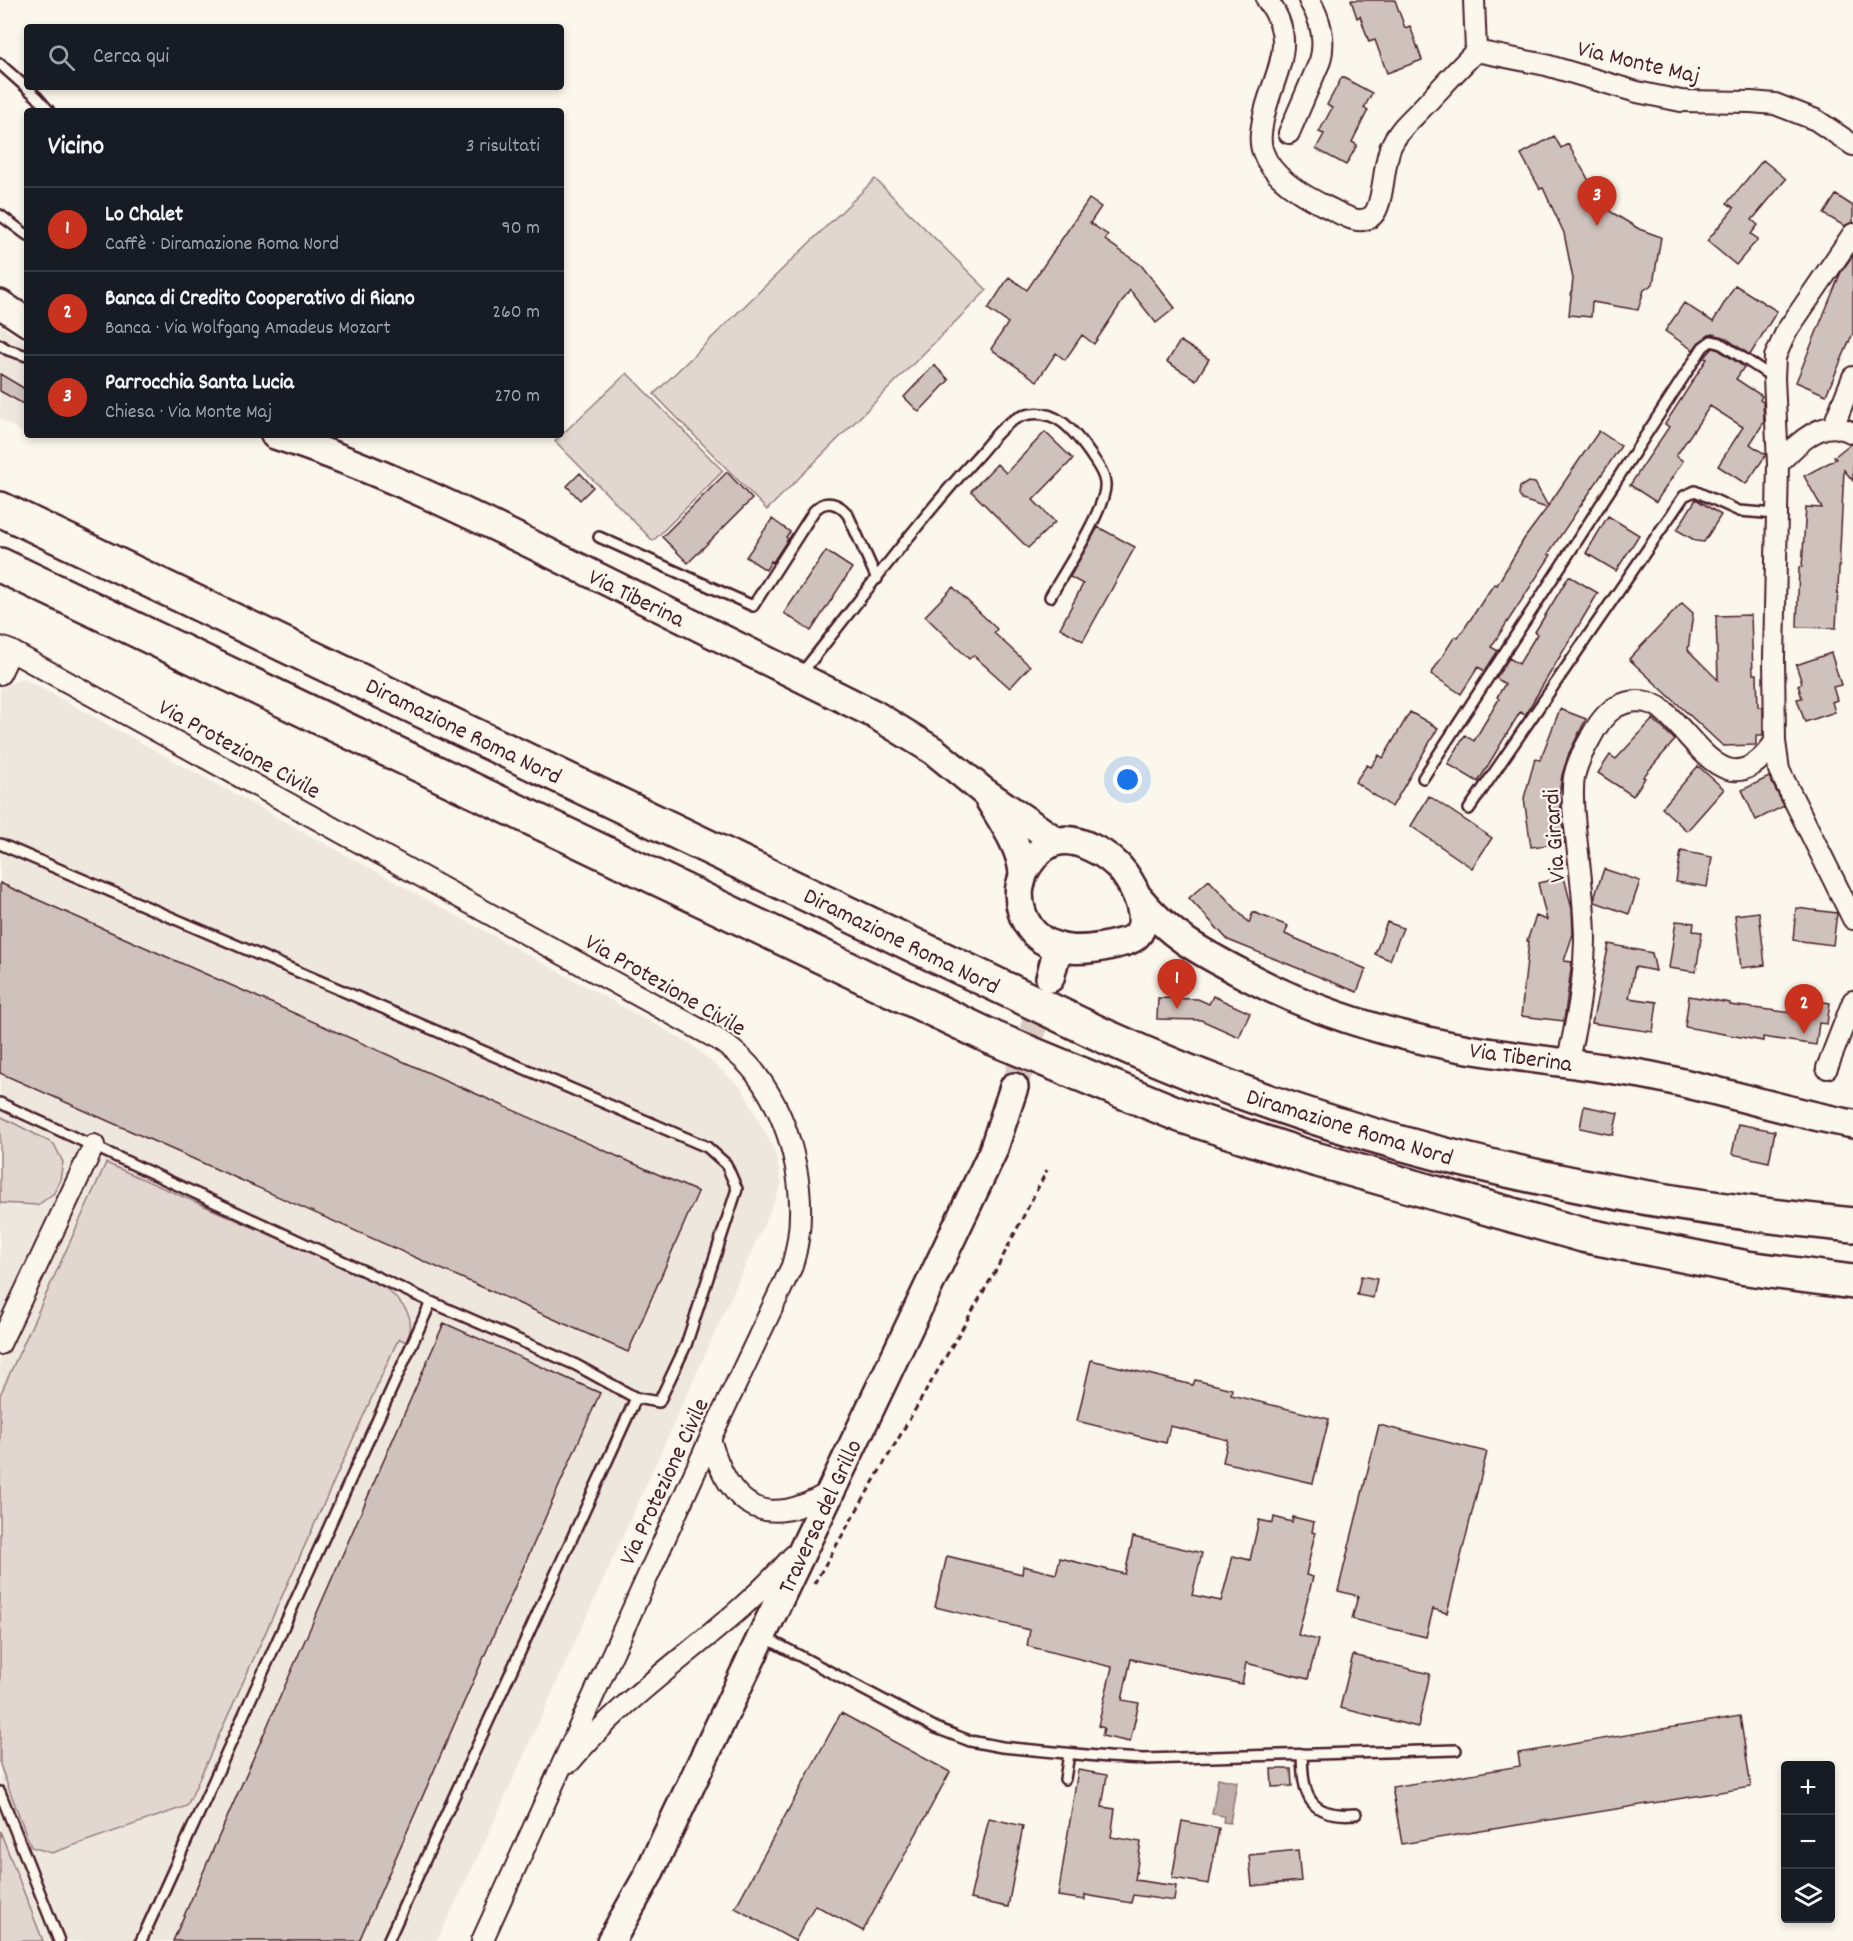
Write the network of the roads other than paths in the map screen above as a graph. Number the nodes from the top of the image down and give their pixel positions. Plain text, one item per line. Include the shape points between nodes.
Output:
1 (1267, 0) edge
2 (1309, 0) edge
3 (1474, 0) edge
4 (1476, 51) junction
5 (0, 64) edge
6 (24, 85) edge
7 (29, 90) edge
8 (46, 108) edge
9 (1289, 133) dead end
10 (1853, 145) edge
11 (0, 215) edge
12 (24, 233) edge
13 (1853, 234) edge
14 (0, 304) edge
15 (24, 320) edge
16 (0, 345) edge
17 (24, 355) edge
18 (1853, 377) edge
19 (1774, 378) junction
20 (1833, 427) junction
21 (1853, 433) edge
22 (283, 438) edge
23 (1778, 464) junction
24 (0, 509) edge
25 (1777, 514) junction
26 (599, 537) dead end
27 (0, 565) edge
28 (877, 579) junction
29 (1050, 597) dead end
30 (5, 649) edge
31 (0, 674) edge
32 (799, 677) junction
33 (1775, 742) junction
34 (1423, 778) dead end
35 (983, 790) junction
36 (1469, 809) dead end
37 (1056, 841) junction
38 (0, 844) edge
39 (1023, 874) junction
40 (1138, 897) junction
41 (1853, 919) edge
42 (1127, 941) junction
43 (1058, 947) junction
44 (1201, 952) junction
45 (1050, 978) tunnel mouth
46 (1853, 1001) edge
47 (1567, 1063) junction
48 (1827, 1068) dead end
49 (1014, 1086) tunnel mouth
50 (0, 1103) edge
51 (1853, 1124) edge
52 (94, 1145) junction
53 (1853, 1225) edge
54 (1853, 1282) edge
55 (431, 1302) junction
56 (0, 1344) edge
57 (636, 1398) junction
58 (710, 1439) junction
59 (831, 1491) junction
60 (812, 1530) junction
61 (762, 1636) junction
62 (1456, 1750) dead end
63 (1069, 1754) junction
64 (1302, 1754) junction
65 (1065, 1779) dead end
66 (555, 1780) junction
67 (0, 1792) edge
68 (1356, 1814) dead end
69 (59, 1941) edge
70 (141, 1941) edge
71 (388, 1941) edge
72 (482, 1941) edge
73 (611, 1941) edge

1 - 4 street via 1280,21 1284,42 1263,123 1263,154 1276,172 1302,193 1358,220 1369,219 1376,212 1386,160 1397,135
2 - 9 street via 1320,23 1323,49
3 - 4 street
4 - 10 street, Via Monte Maj via 1681,101 1775,104 1816,120
5 - 6 lane
7 - 8 lane
11 - 12 lane
13 - 19 street via 1786,332 1777,350
14 - 15 main road
16 - 17 lane
18 - 20 street
19 - 23 street
19 - 34 lane via 1720,343 1711,342 1703,347
20 - 21 street
20 - 23 street via 1808,437
22 - 32 main road, Via Tiberina via 430,495
23 - 25 street
24 - 53 highway, Diramazione Roma Nord via 1091,1030 1203,1079 1395,1143 1491,1167 1596,1189
25 - 33 street
25 - 36 lane via 1739,511 1695,491 1684,496
26 - 28 lane via 753,606 814,511 831,503 841,506 848,515
27 - 54 highway, Diramazione Roma Nord via 993,1038 1180,1115 1343,1168 1583,1235 1737,1266
28 - 29 lane via 951,486 1005,427 1023,416 1045,414 1073,430 1102,471 1105,483 1102,504
28 - 32 lane
30 - 31 street
30 - 58 street, Via Protezione Civile via 719,1040 749,1065 771,1098 785,1131 798,1183 800,1224 787,1279
32 - 35 main road, Via Tiberina via 896,727
33 - 41 street via 1782,777
33 - 47 street, Via Girardi via 1757,764 1742,770 1726,769 1709,758 1659,707 1638,700 1611,710 1592,734 1578,762 1573,788 1585,942 1579,1007
35 - 37 main road, Via Tiberina
35 - 39 main road, Via Tiberina via 1006,829
37 - 39 main road via 1036,855
37 - 40 main road, Via Tiberina via 1075,840 1102,853 1122,870
38 - 57 lane via 707,1147 726,1164 737,1189 687,1345 659,1402
39 - 43 main road, Via Tiberina via 1019,898 1024,916 1034,933
40 - 42 main road, Via Tiberina via 1142,924 1136,936
40 - 44 main road, Via Tiberina via 1160,922
42 - 43 main road, Via Tiberina via 1085,950
42 - 44 main road, Via Tiberina
43 - 45 main road
44 - 47 main road, Via Tiberina via 1272,990 1347,1019 1444,1044
46 - 48 street
47 - 51 main road, Via Tiberina via 1642,1074
49 - 59 main road, Traversa del Grillo via 993,1151
50 - 52 lane
52 - 55 lane
52 - 56 street
55 - 57 lane via 576,1365
55 - 70 lane
57 - 71 lane
58 - 59 street via 729,1486 761,1509 797,1508
58 - 66 street, Via Protezione Civile
59 - 60 main road, Traversa del Grillo
60 - 61 main road, Traversa del Grillo
60 - 66 street via 770,1581 610,1719
61 - 63 lane via 957,1737 1002,1747
61 - 73 main road, Traversa del Grillo via 647,1877
62 - 64 lane
63 - 64 lane via 1144,1759
63 - 65 lane
64 - 68 lane via 1304,1787 1315,1806 1328,1814
66 - 72 street, Via Protezione Civile
67 - 69 lane

